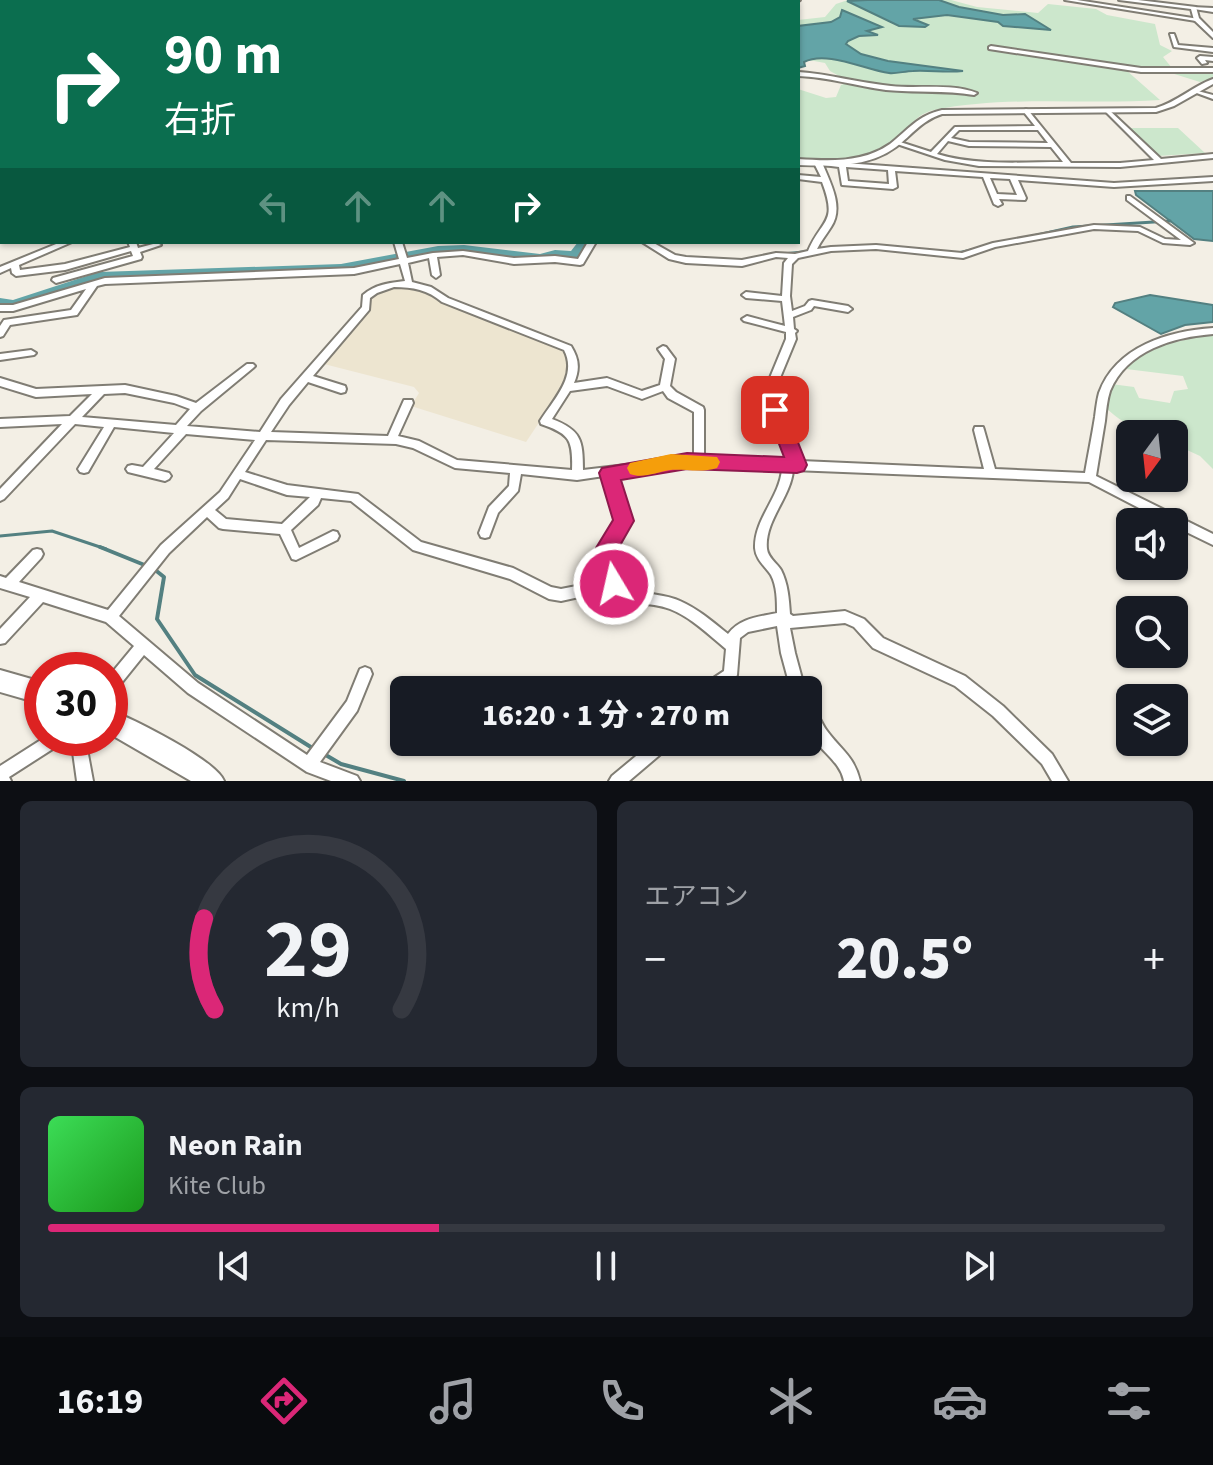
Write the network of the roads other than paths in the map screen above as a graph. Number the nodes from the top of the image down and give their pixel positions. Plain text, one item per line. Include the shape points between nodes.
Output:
1 (1067, 0) edge
2 (1122, 0) edge
3 (1194, 8) junction
4 (1213, 9) edge
5 (1196, 19) junction
6 (1172, 35) dead end
7 (1213, 36) edge
8 (991, 48) dead end
9 (1213, 50) edge
10 (1213, 59) edge
11 (1204, 63) dead end
12 (1213, 70) edge
13 (800, 74) edge
14 (1213, 81) edge
15 (1196, 91) junction
16 (974, 93) dead end
17 (1213, 97) edge
18 (1026, 111) junction
19 (1108, 111) junction
20 (1040, 128) junction
21 (946, 139) junction
22 (897, 143) junction
23 (1053, 145) junction
24 (933, 154) junction
25 (1213, 156) edge
26 (1159, 161) junction
27 (800, 162) edge
28 (818, 163) junction
29 (842, 165) junction
30 (1069, 165) junction
31 (891, 169) junction
32 (986, 176) junction
33 (800, 177) edge
34 (1013, 178) junction
35 (1213, 179) edge
36 (824, 180) junction
37 (1130, 198) dead end
38 (63, 244) edge
39 (399, 244) edge
40 (591, 244) edge
41 (649, 244) edge
42 (157, 245) dead end
43 (134, 247) edge
44 (812, 252) junction
45 (433, 255) junction
46 (795, 256) junction
47 (404, 260) junction
48 (15, 264) junction
49 (0, 270) edge
50 (436, 275) dead end
51 (56, 280) dead end
52 (96, 282) junction
53 (407, 284) junction
54 (746, 295) dead end
55 (786, 299) junction
56 (0, 308) edge
57 (13, 308) junction
58 (848, 309) dead end
59 (788, 316) junction
60 (747, 319) dead end
61 (7, 322) junction
62 (792, 331) junction
63 (1213, 331) edge
64 (0, 334) edge
65 (663, 349) dead end
66 (31, 353) dead end
67 (0, 357) edge
68 (250, 366) dead end
69 (307, 378) junction
70 (0, 382) edge
71 (665, 387) junction
72 (567, 388) junction
73 (341, 389) dead end
74 (100, 392) junction
75 (408, 403) dead end
76 (197, 408) junction
77 (73, 420) junction
78 (0, 423) edge
79 (111, 423) junction
80 (181, 429) junction
81 (979, 430) dead end
82 (260, 436) junction
83 (391, 440) junction
84 (699, 462) junction
85 (792, 465) junction
86 (84, 469) dead end
87 (132, 469) dead end
88 (516, 471) junction
89 (145, 472) junction
90 (609, 473) junction
91 (238, 474) junction
92 (577, 475) junction
93 (991, 475) junction
94 (165, 476) dead end
95 (1090, 478) junction
96 (318, 493) junction
97 (0, 496) edge
98 (208, 511) junction
99 (284, 529) junction
100 (485, 533) dead end
101 (333, 536) dead end
102 (1213, 540) edge
103 (37, 554) dead end
104 (4, 583) edge
105 (614, 584) junction
106 (41, 595) junction
107 (110, 617) junction
108 (785, 618) junction
109 (0, 638) edge
110 (144, 645) junction
111 (731, 645) junction
112 (128, 664) edge
113 (365, 674) dead end
114 (729, 676) edge
115 (795, 676) edge
116 (0, 681) edge
117 (24, 688) edge
118 (128, 731) edge
119 (822, 736) edge
120 (29, 756) edge
121 (81, 756) edge
122 (647, 756) edge
123 (309, 765) junction
124 (3, 781) edge
125 (85, 781) edge
126 (212, 781) edge
127 (352, 781) edge
128 (617, 781) edge
129 (852, 781) edge
130 (1060, 781) edge

1 - 5 street
2 - 3 street
3 - 4 street
3 - 5 street
5 - 7 street
6 - 9 street via 1176,46
8 - 12 street via 1128,69
10 - 11 street via 1200,58
13 - 16 street
14 - 15 street
15 - 17 street
15 - 19 street via 1173,107
18 - 19 street
18 - 20 street
18 - 22 street via 928,114
19 - 26 street
20 - 21 street via 957,128
20 - 23 street
21 - 23 street
21 - 24 street
22 - 24 street
22 - 28 street via 869,158
23 - 30 street
24 - 30 street via 979,164
25 - 26 street
26 - 30 street
27 - 28 street
28 - 29 street
28 - 36 street
29 - 31 street
29 - 31 street via 845,183 893,187
31 - 32 street
32 - 34 street
32 - 34 street via 996,200 1022,198
33 - 36 street
34 - 35 street via 1114,185
36 - 44 street via 833,217
37 - 44 street via 1190,243 1163,241 1140,229 1094,227 993,245 963,256 883,247
38 - 48 street
39 - 47 street
40 - 45 street via 583,259 574,262
41 - 46 street via 690,261 742,263
42 - 43 street
43 - 48 street via 65,267 16,273
43 - 51 street via 138,257
44 - 46 street
45 - 47 street
45 - 50 street
46 - 55 street via 788,263
47 - 52 street via 354,271
47 - 53 street
48 - 49 street
52 - 57 street
52 - 61 street via 74,313
53 - 69 street via 370,292 366,308
53 - 72 street via 436,291 445,300 568,348 575,366
54 - 55 street
55 - 59 street
56 - 57 street
57 - 61 street
58 - 59 street via 812,303
59 - 62 street
60 - 62 street
61 - 64 street
62 - 85 street via 772,385
63 - 95 street via 1162,340 1129,357 1104,393
65 - 71 street via 670,359
66 - 67 street
68 - 76 street
69 - 73 street
69 - 82 street
70 - 74 street via 36,393
71 - 72 street via 642,395 607,382
71 - 84 street via 699,410
72 - 92 street via 545,421 575,435
74 - 76 street via 150,393
74 - 77 street
75 - 83 street
76 - 80 street
77 - 78 street
77 - 79 street
77 - 97 street
79 - 80 street
79 - 86 street
80 - 82 street
80 - 89 street
81 - 93 street
82 - 83 street
82 - 91 street
83 - 88 street via 415,444 455,464
84 - 85 street
84 - 90 street
85 - 93 street
85 - 108 street via 765,521 761,548 764,561 777,573
87 - 89 street
88 - 92 street
88 - 100 street via 514,488 493,510
89 - 94 street
90 - 92 street
90 - 105 street via 624,521 607,548
91 - 96 street via 287,490
91 - 98 street
93 - 95 street
95 - 102 street
96 - 99 street
96 - 105 street via 354,497 417,546 513,574 549,593
98 - 99 street via 223,524
98 - 107 street via 165,549
99 - 101 street via 296,555
103 - 104 street
104 - 106 street
105 - 111 street via 634,597 676,605
106 - 107 street
106 - 109 street
107 - 110 street
108 - 111 street via 745,626
108 - 115 street
108 - 130 street via 791,622 845,617 878,643 960,681 1047,759
110 - 112 street
110 - 123 street via 193,688
111 - 114 street
113 - 123 street via 352,706
116 - 117 main road
118 - 126 main road
119 - 129 street via 841,754
120 - 124 street via 1,774
121 - 125 street
122 - 128 street
123 - 127 street

